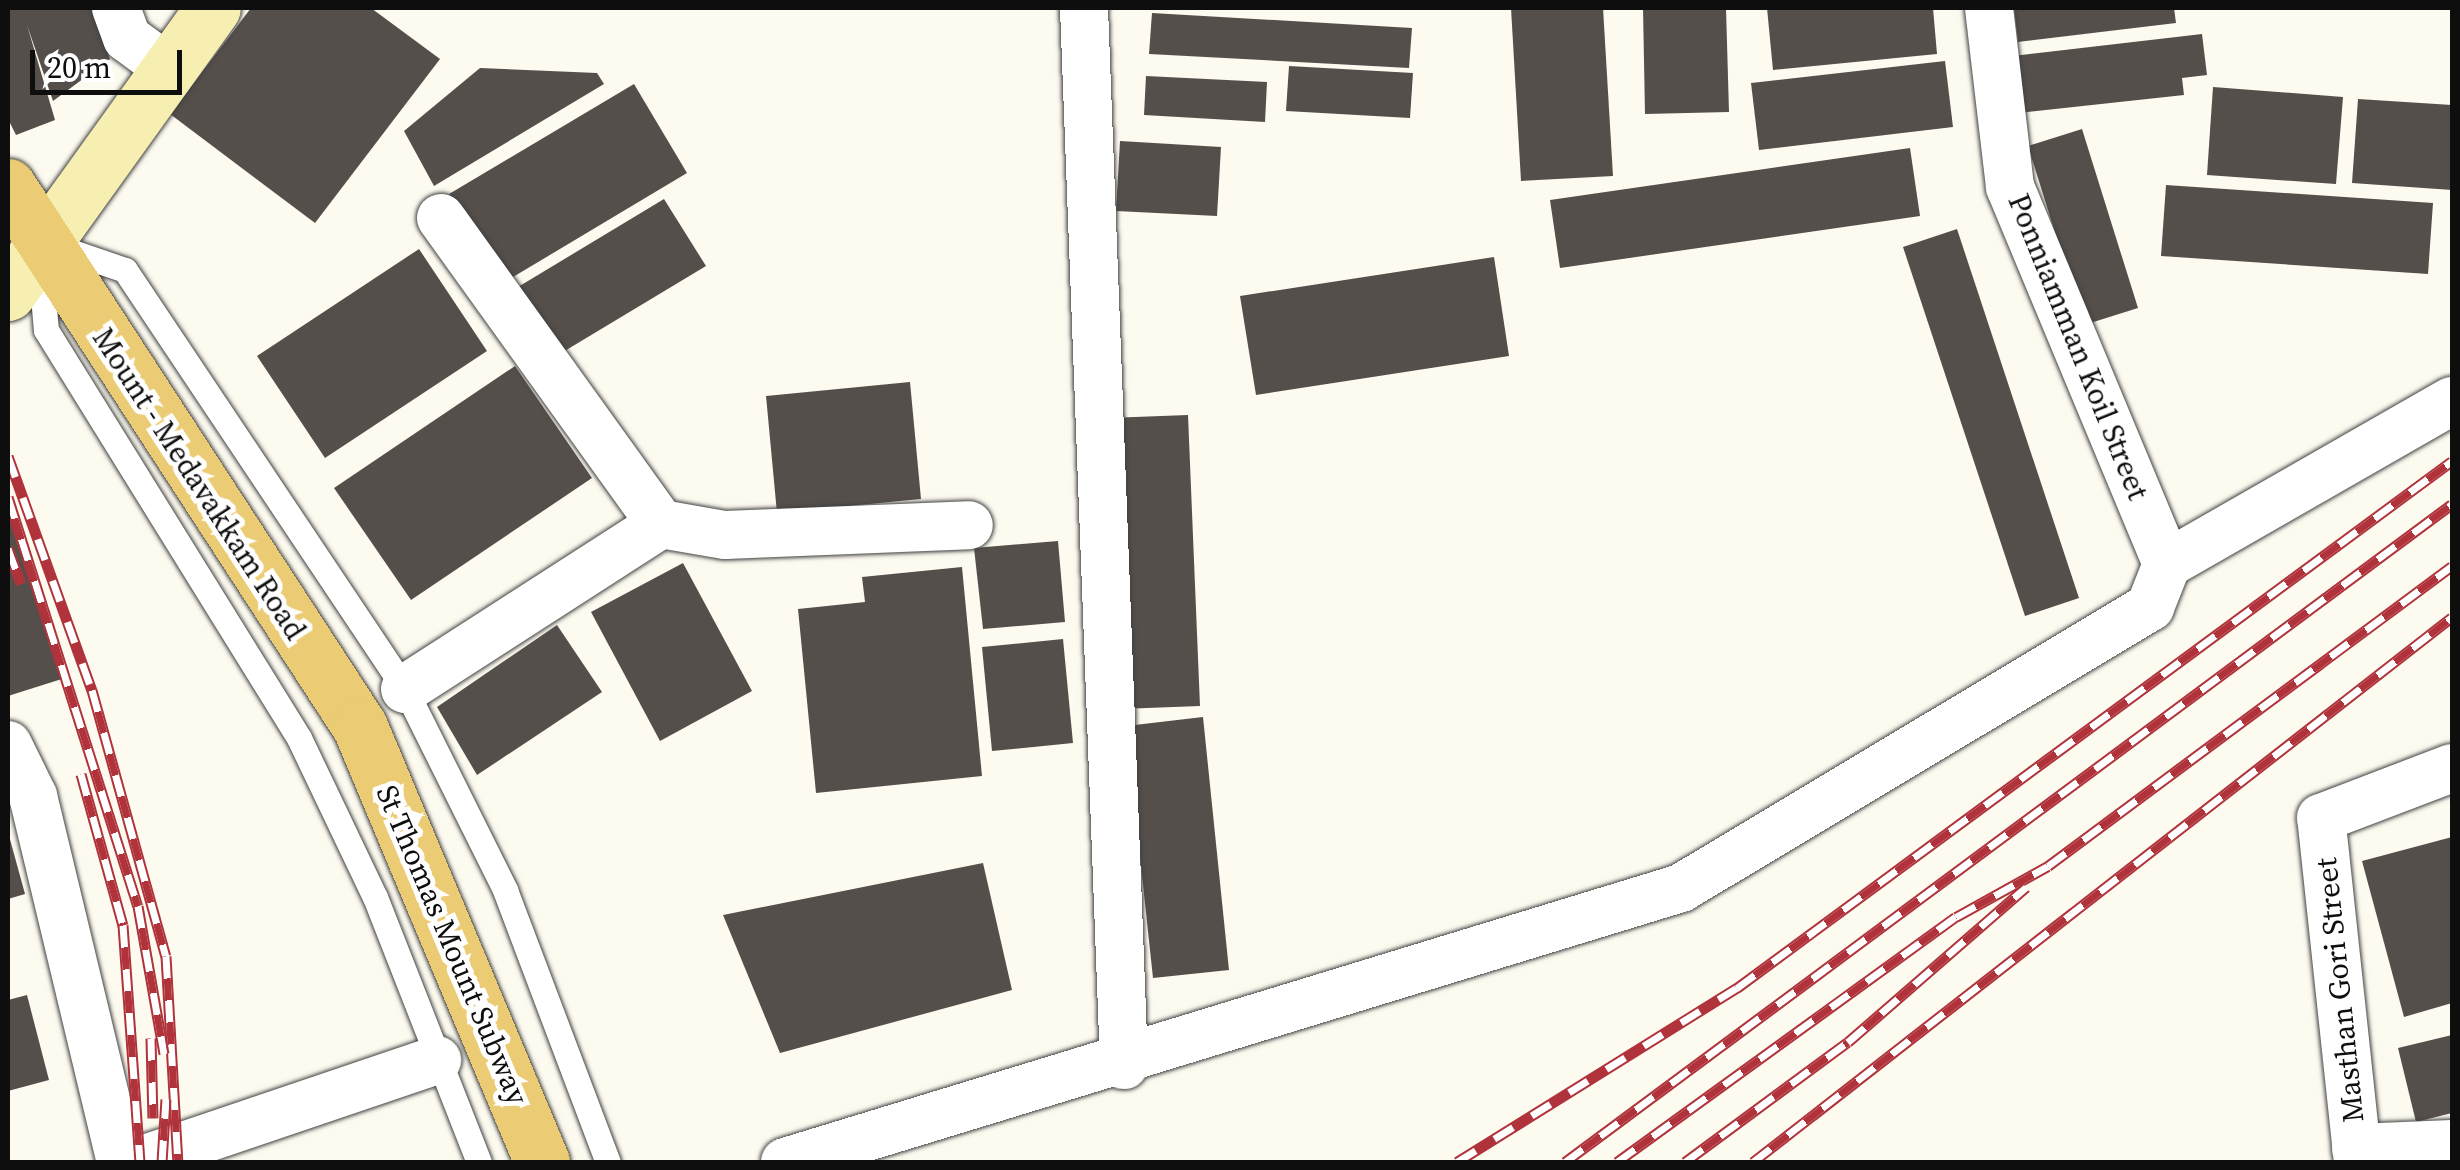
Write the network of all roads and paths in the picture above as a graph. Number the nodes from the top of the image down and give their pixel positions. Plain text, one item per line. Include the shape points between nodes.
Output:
1 (116, 8) edge
2 (213, 8) edge
3 (1084, 8) edge
4 (1989, 8) edge
5 (172, 71) junction
6 (8, 186) edge
7 (441, 218) dead end
8 (23, 241) edge
9 (8, 292) edge
10 (2452, 401) edge
11 (660, 524) junction
12 (969, 524) dead end
13 (2168, 564) junction
14 (405, 689) junction
15 (360, 728) joint
16 (8, 746) edge
17 (2452, 768) edge
18 (437, 1060) junction
19 (1124, 1065) junction
20 (2452, 1144) edge
21 (2357, 1155) edge
22 (122, 1162) edge
23 (136, 1162) edge
24 (479, 1162) edge
25 (542, 1162) edge
26 (608, 1162) edge
27 (785, 1162) edge

1 - 5 street via 128,38
2 - 5 street
3 - 19 street
4 - 13 street, Ponniamman Koil Street via 2010,187
5 - 8 street
6 - 8 main road, Mount - Medavakkam Road
7 - 11 street
8 - 9 street
8 - 14 lane via 125,270
8 - 15 main road, Mount - Medavakkam Road
8 - 18 lane via 46,330 299,738 376,896
10 - 13 street
11 - 12 street via 725,535
11 - 14 street
13 - 19 street via 2150,607 1681,888
14 - 26 lane via 505,890
15 - 25 main road, St Thomas Mount Subway
16 - 22 street via 33,796
17 - 21 street, Masthan Gori Street via 2322,818
18 - 23 street
18 - 24 lane
19 - 27 street
20 - 21 street

